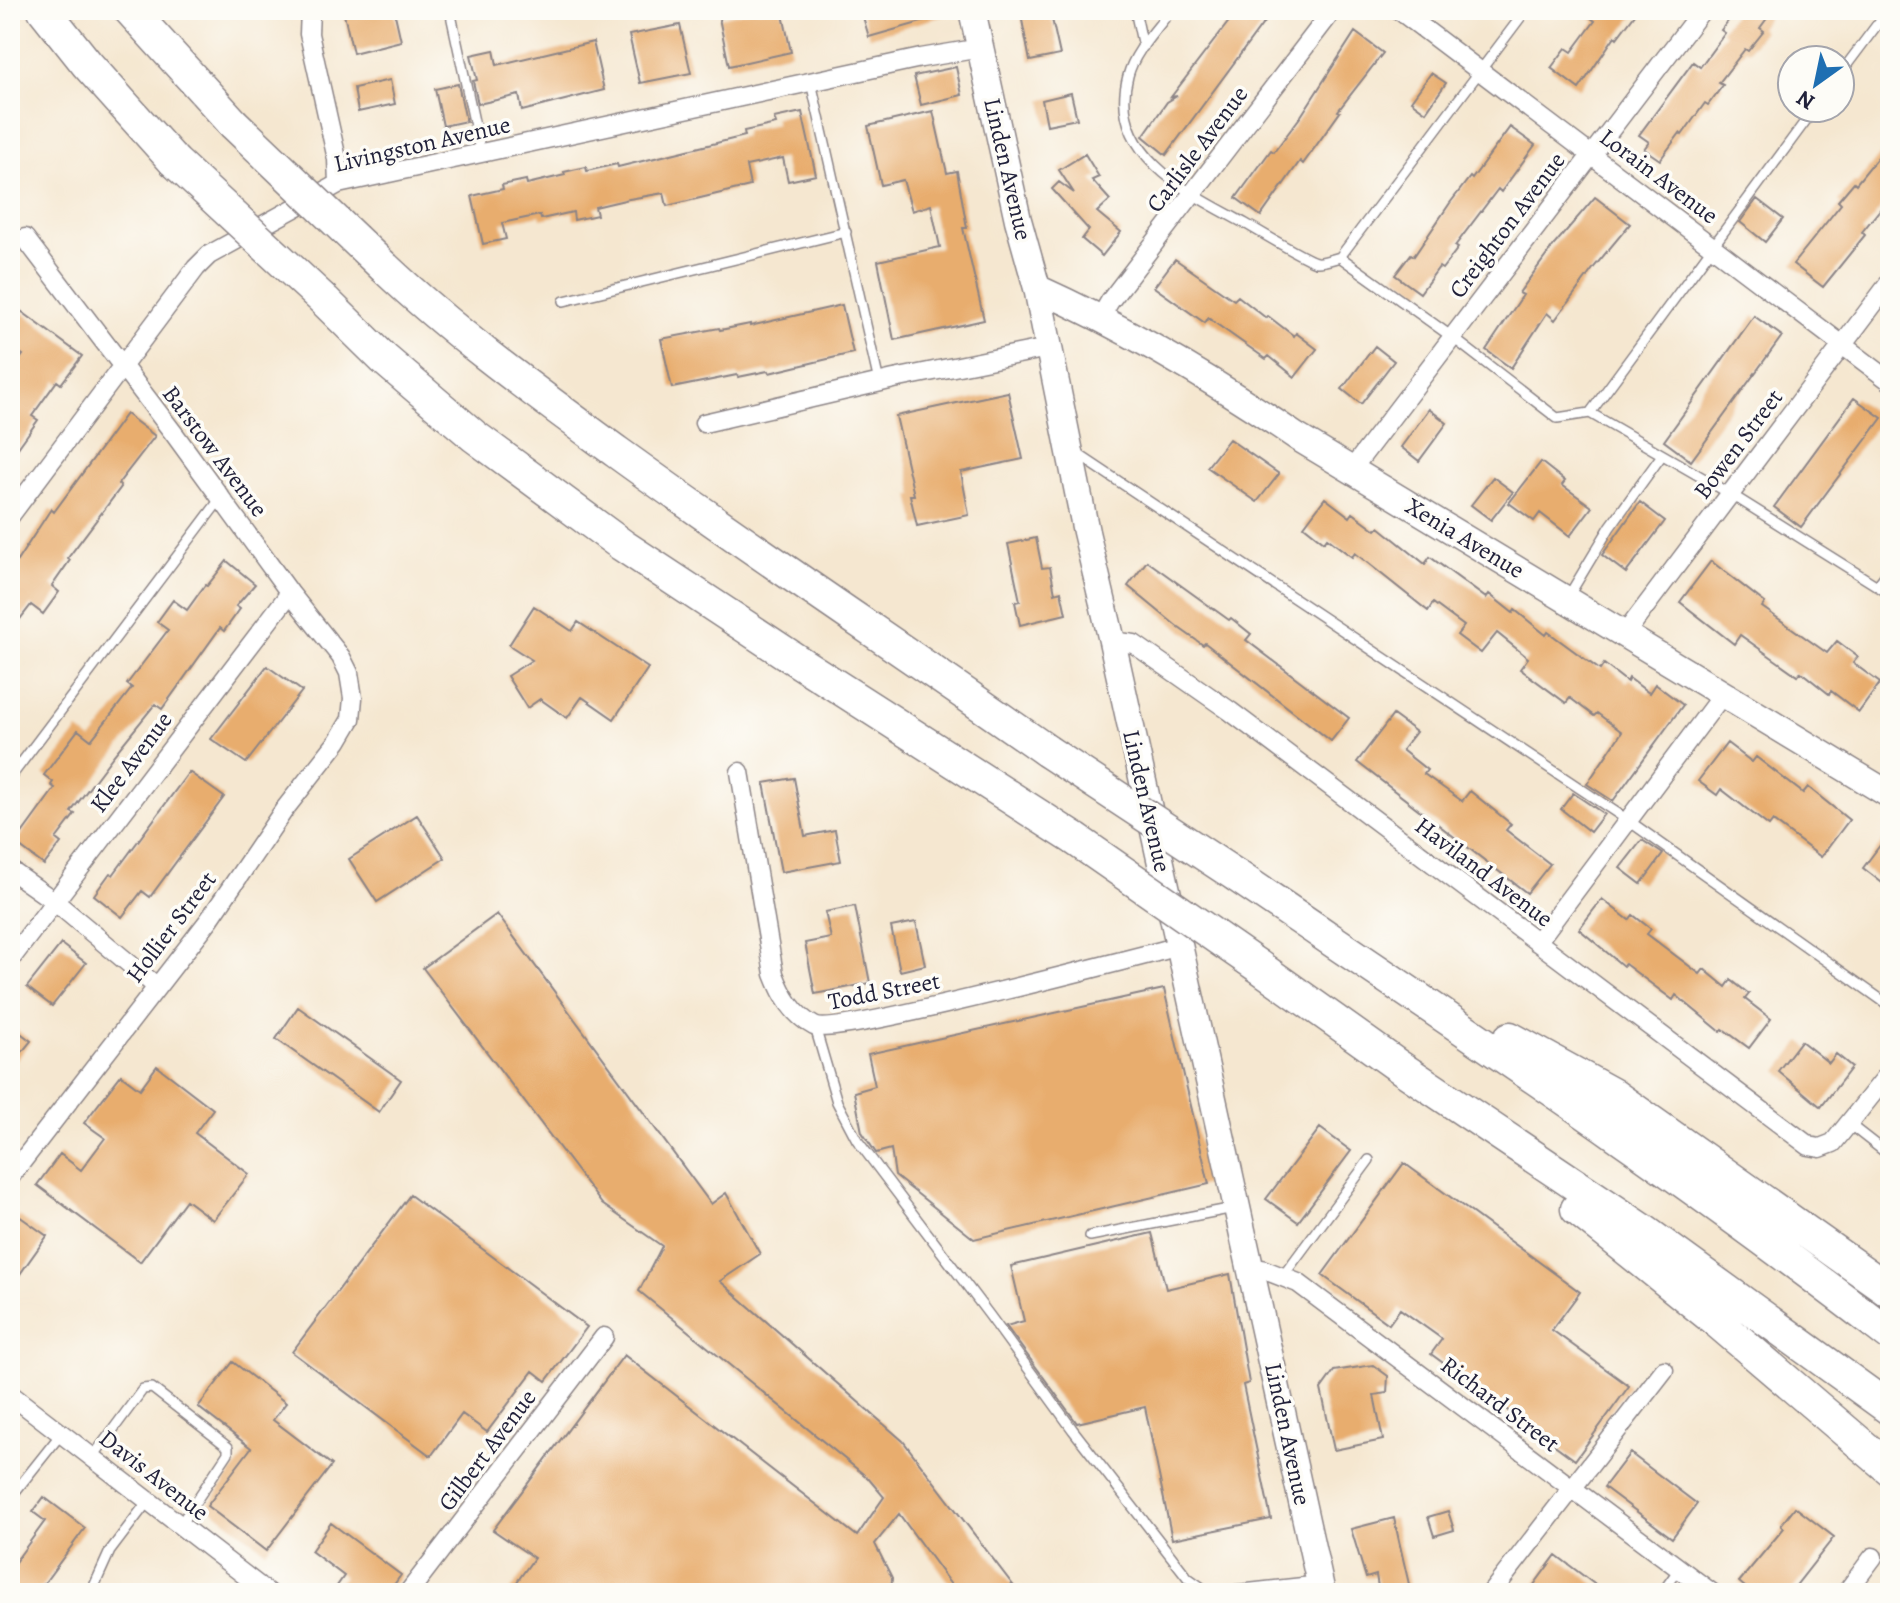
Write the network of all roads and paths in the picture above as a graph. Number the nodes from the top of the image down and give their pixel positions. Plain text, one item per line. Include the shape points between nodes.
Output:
1 (44, 10) edge
2 (130, 10) edge
3 (310, 10) edge
4 (450, 10) edge
5 (972, 10) edge
6 (1135, 10) edge
7 (1171, 10) edge
8 (1333, 10) edge
9 (1399, 10) edge
10 (1526, 10) edge
11 (1702, 10) edge
12 (1888, 10) edge
13 (1143, 47) junction
14 (981, 48) junction
15 (1856, 53) edge
16 (1479, 71) junction
17 (811, 82) junction
18 (1803, 124) edge
19 (481, 154) junction
20 (1591, 155) junction
21 (338, 184) junction
22 (1193, 195) junction
23 (846, 232) junction
24 (17, 244) edge
25 (1711, 246) junction
26 (1340, 257) junction
27 (1890, 282) edge
28 (1037, 288) junction
29 (564, 301) dead end
30 (1100, 318) junction
31 (1452, 337) junction
32 (1843, 345) junction
33 (1048, 348) junction
34 (122, 368) junction
35 (1890, 381) edge
36 (879, 382) junction
37 (1590, 413) junction
38 (704, 423) dead end
39 (1069, 448) junction
40 (1662, 455) junction
41 (1352, 469) junction
42 (1729, 493) junction
43 (221, 498) junction
44 (10, 516) edge
45 (1890, 569) edge
46 (1877, 586) junction
47 (290, 593) junction
48 (1890, 594) edge
49 (1566, 600) junction
50 (1624, 635) junction
51 (1112, 641) junction
52 (1722, 695) junction
53 (353, 698) joint
54 (740, 772) dead end
55 (10, 778) edge
56 (1890, 795) edge
57 (1629, 821) junction
58 (10, 870) edge
59 (54, 901) junction
60 (1325, 936) junction
61 (1537, 942) junction
62 (1180, 946) junction
63 (10, 960) edge
64 (156, 986) junction
65 (1890, 1006) edge
66 (815, 1027) junction
67 (1397, 1065) junction
68 (1890, 1072) edge
69 (1849, 1124) junction
70 (1890, 1156) edge
71 (1369, 1160) dead end
72 (10, 1177) edge
73 (1238, 1208) junction
74 (1090, 1236) dead end
75 (1252, 1269) junction
76 (1283, 1276) junction
77 (1890, 1291) edge
78 (1890, 1335) edge
79 (604, 1337) dead end
80 (1664, 1370) dead end
81 (10, 1394) edge
82 (1890, 1409) edge
83 (61, 1434) junction
84 (92, 1458) junction
85 (1890, 1469) edge
86 (1572, 1487) junction
87 (10, 1498) edge
88 (148, 1501) junction
89 (180, 1525) junction
90 (1873, 1557) dead end
91 (1679, 1569) junction
92 (244, 1586) edge
93 (1321, 1587) edge
94 (91, 1593) edge
95 (268, 1593) edge
96 (408, 1593) edge
97 (1491, 1593) edge
98 (1662, 1593) edge
99 (1712, 1593) edge
100 (1846, 1593) edge

1 - 67 highway, bridge via 174,161 384,359 474,436 622,545 1075,839
2 - 60 highway, bridge via 233,123 430,310 683,500
3 - 21 street via 309,34
4 - 19 lane
5 - 14 main road, Linden Avenue
6 - 13 lane
7 - 13 lane
8 - 22 street, Carlisle Avenue
9 - 16 street, Lorain Avenue
10 - 16 lane
11 - 20 street, Creighton Avenue
12 - 15 lane
13 - 22 lane via 1128,74 1129,129 1147,158
14 - 17 street, Livingston Avenue
14 - 28 main road, Linden Avenue
16 - 20 street, Lorain Avenue
16 - 26 lane
17 - 19 street, Livingston Avenue
17 - 23 lane
18 - 25 lane
19 - 21 street, Livingston Avenue
20 - 25 street, Lorain Avenue
20 - 31 street, Creighton Avenue
21 - 34 street, Livingston Avenue via 209,255
22 - 26 lane via 1316,262
22 - 30 street, Carlisle Avenue
23 - 29 lane
23 - 36 lane
24 - 34 street, Barstow Avenue
25 - 32 street, Lorain Avenue
25 - 37 lane
26 - 31 lane
27 - 32 street, Bowen Street
28 - 30 main road, Xenia Avenue
28 - 33 main road, Linden Avenue
30 - 41 main road, Xenia Avenue
31 - 37 lane via 1557,418
31 - 41 street, Creighton Avenue
32 - 35 street, Lorain Avenue
32 - 42 street, Bowen Street
33 - 36 street
33 - 39 main road, Linden Avenue
34 - 43 street, Barstow Avenue
34 - 44 street, Livingston Avenue
36 - 38 street
37 - 40 lane
39 - 51 main road, Linden Avenue
39 - 57 lane
40 - 42 lane
40 - 49 lane
41 - 49 main road, Xenia Avenue
42 - 46 lane
42 - 50 street, Bowen Street
43 - 47 street, Barstow Avenue
43 - 55 lane
45 - 46 lane
46 - 48 lane
47 - 53 street, Barstow Avenue via 341,657
47 - 59 street, Klee Avenue
49 - 50 main road, Xenia Avenue
50 - 52 main road, Xenia Avenue
51 - 61 street, Haviland Avenue via 1134,644 1159,660
51 - 62 main road, Linden Avenue
52 - 56 main road, Xenia Avenue
52 - 57 street
53 - 64 street, Hollier Street via 351,719 338,741
54 - 66 street, Todd Street via 774,974 792,1008
57 - 61 street
57 - 65 lane
58 - 59 street
59 - 63 street, Klee Avenue
59 - 64 street
60 - 77 highway via 1612,1094
60 - 78 highway via 1557,1092
61 - 69 street, Haviland Avenue via 1809,1146 1833,1143
62 - 66 street, Todd Street via 898,1015
62 - 73 main road, Linden Avenue
64 - 72 street, Hollier Street
66 - 93 lane via 837,1102 857,1140 1188,1578 1205,1590
67 - 82 highway via 1640,1228
67 - 85 highway via 1702,1309
68 - 69 street
69 - 70 lane
71 - 76 lane
73 - 74 lane
73 - 75 main road, Linden Avenue
75 - 76 street, Richard Street
75 - 93 main road, Linden Avenue
76 - 86 street, Richard Street
79 - 96 street, Gilbert Avenue
80 - 86 street
81 - 83 street, Davis Avenue
83 - 84 street, Davis Avenue
83 - 87 lane
84 - 88 street, Davis Avenue
84 - 89 lane via 143,1389 163,1396 228,1447
86 - 91 street, Richard Street
86 - 97 street
88 - 89 street, Davis Avenue
88 - 94 lane via 110,1551
89 - 92 street, Davis Avenue
90 - 100 street
91 - 98 lane
91 - 99 street, Richard Street
92 - 95 street, Davis Avenue

